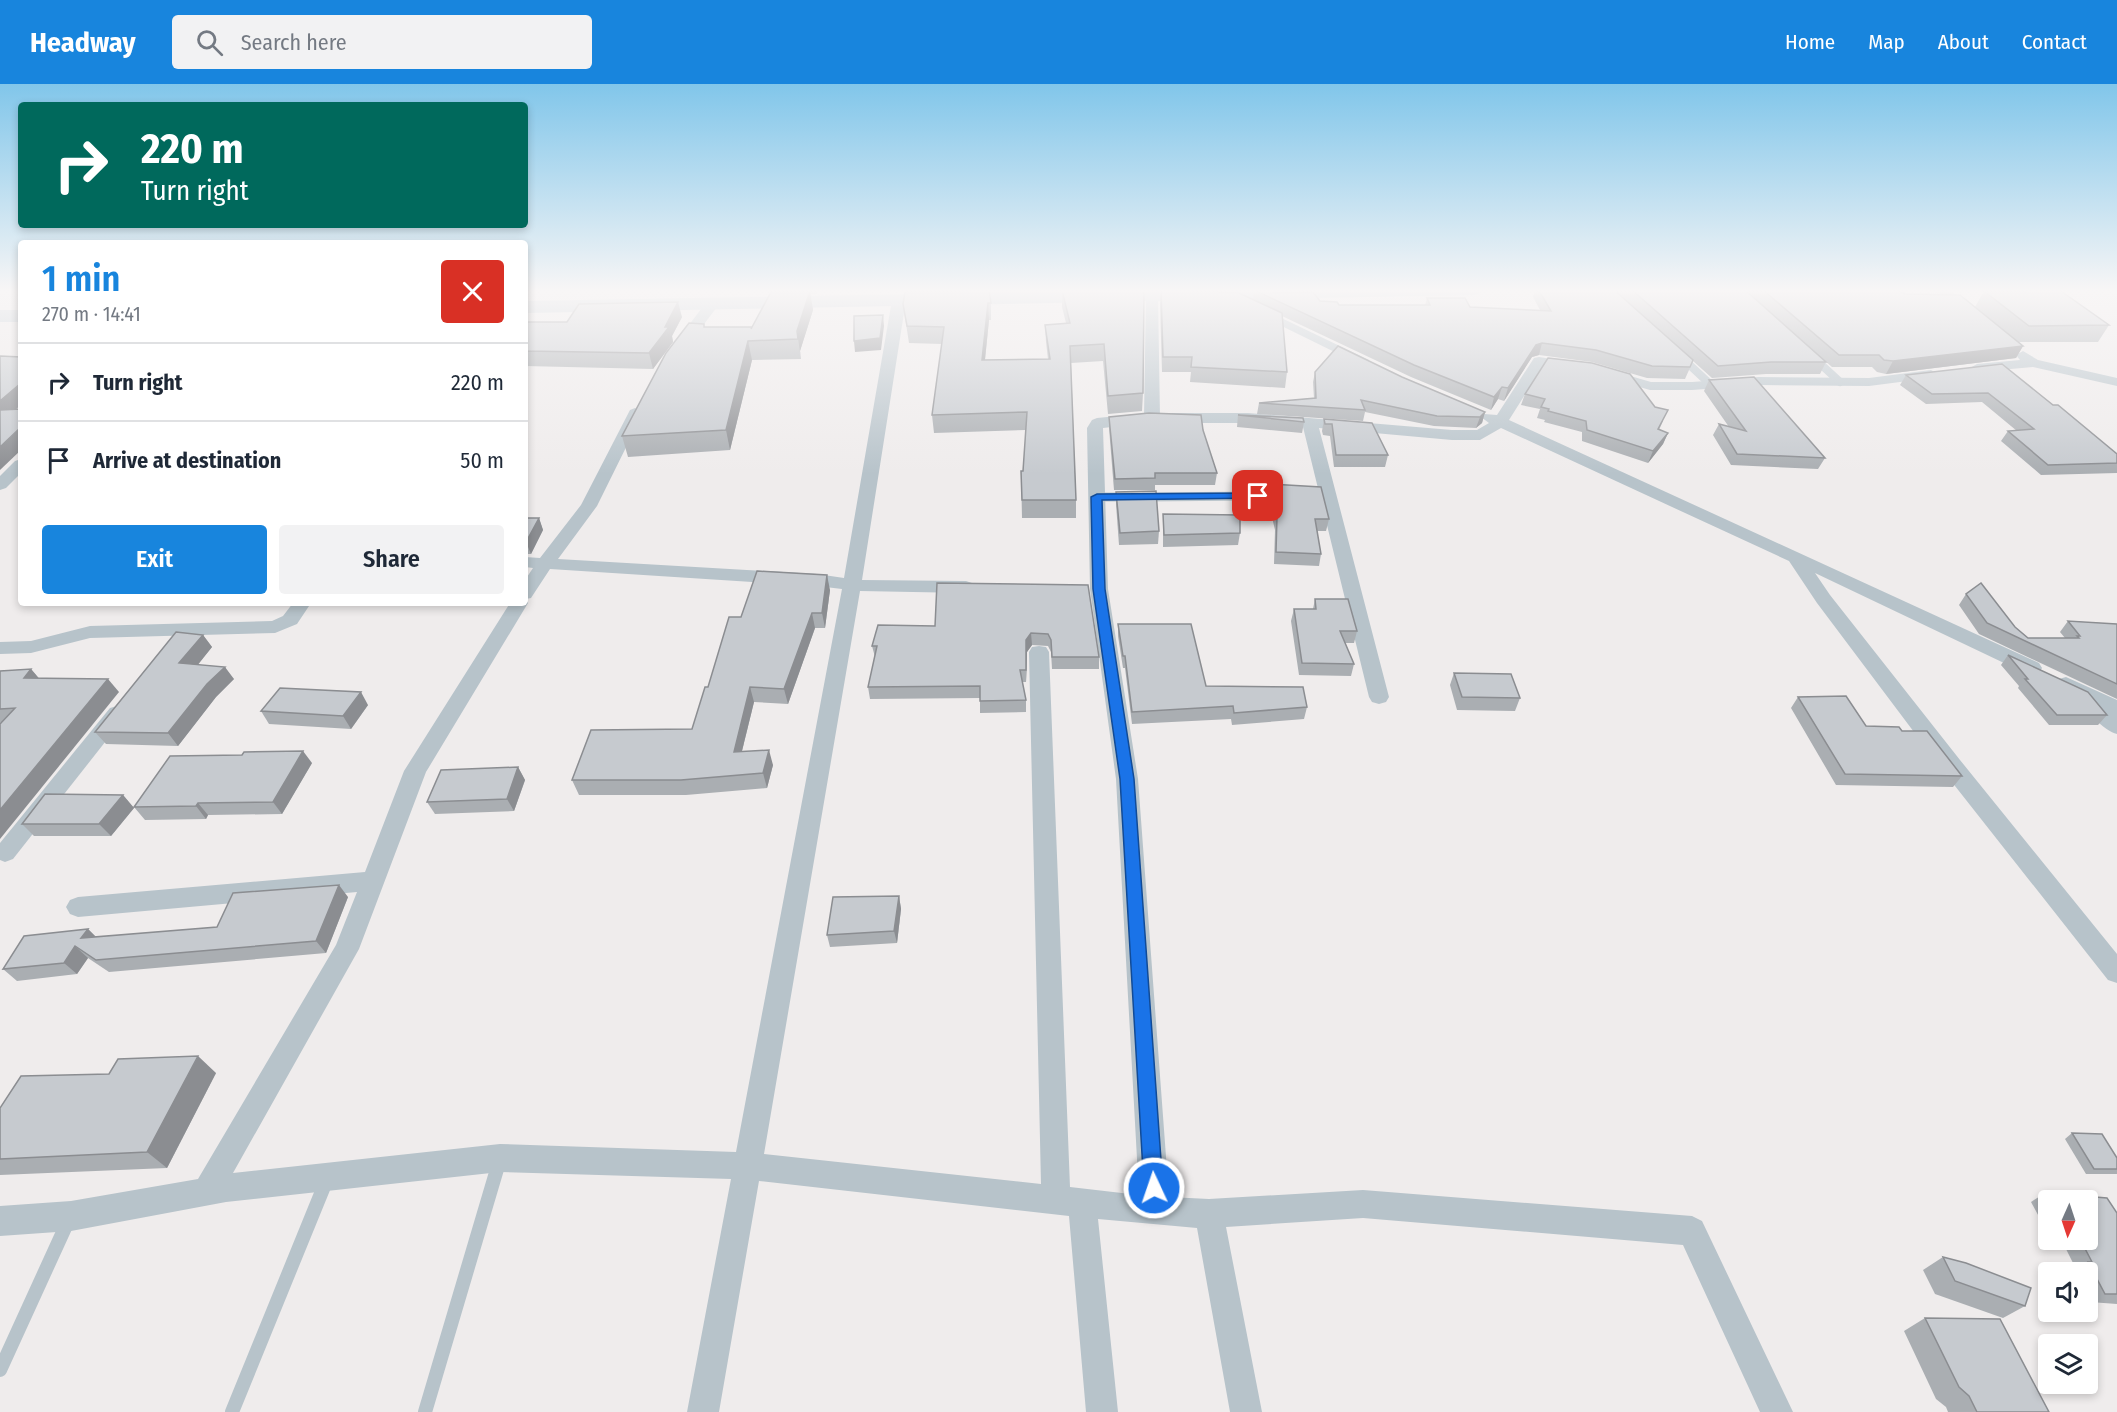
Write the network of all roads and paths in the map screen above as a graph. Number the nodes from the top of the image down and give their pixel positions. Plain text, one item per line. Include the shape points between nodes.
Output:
1 (676, 351) edge
2 (891, 351) edge
3 (1152, 351) edge
4 (1342, 351) edge
5 (1805, 351) edge
6 (2018, 351) edge
7 (1676, 352) edge
8 (673, 355) edge
9 (2033, 363) junction
10 (1373, 366) edge
11 (1840, 382) junction
12 (2117, 382) edge
13 (1711, 384) junction
14 (641, 400) edge
15 (1474, 410) edge
16 (1152, 418) junction
17 (1500, 422) junction
18 (1310, 423) junction
19 (18, 467) edge
20 (0, 485) edge
21 (1258, 496) dead end
22 (1097, 497) junction
23 (1796, 557) junction
24 (528, 562) edge
25 (545, 563) junction
26 (852, 585) junction
27 (979, 588) edge
28 (528, 589) edge
29 (300, 606) edge
30 (517, 606) edge
31 (185, 628) junction
32 (171, 646) edge
33 (0, 648) edge
34 (1039, 652) dead end
35 (2082, 692) junction
36 (1379, 697) dead end
37 (128, 700) edge
38 (2117, 708) edge
39 (2117, 727) edge
40 (5, 853) dead end
41 (374, 881) junction
42 (78, 907) dead end
43 (2117, 972) edge
44 (500, 1158) junction
45 (747, 1166) junction
46 (328, 1176) junction
47 (206, 1191) junction
48 (1069, 1201) junction
49 (1155, 1211) junction
50 (1209, 1214) junction
51 (71, 1216) junction
52 (0, 1221) edge
53 (0, 1370) edge
54 (232, 1412) edge
55 (425, 1412) edge
56 (703, 1412) edge
57 (1102, 1412) edge
58 (1246, 1412) edge
59 (1777, 1412) edge

1 - 8 street
2 - 26 street
3 - 16 street
4 - 10 street
5 - 11 lane
6 - 9 street
7 - 13 lane
9 - 11 street
9 - 12 street
11 - 13 street
13 - 17 street via 1650,386 1596,370 1539,361
14 - 25 street via 590,506
15 - 17 street
16 - 18 street via 1248,418
16 - 22 street via 1097,423
17 - 18 street via 1480,435
17 - 23 street
18 - 36 street
19 - 20 street
21 - 22 lane
22 - 49 street via 1089,589 1127,779
23 - 35 street
23 - 43 street via 1823,599 1952,766
24 - 25 street
25 - 26 street
25 - 28 street
26 - 27 street
26 - 45 street
29 - 31 street via 290,620 275,627
30 - 41 street via 415,771
31 - 32 street
31 - 33 street via 90,632 31,647
34 - 48 street
35 - 38 street
35 - 39 street
37 - 40 street
41 - 42 street
41 - 47 street via 347,949
44 - 45 street
44 - 46 street
44 - 55 lane
45 - 48 street
45 - 56 street
46 - 47 street
46 - 54 lane
47 - 51 street
48 - 49 street
48 - 57 street
49 - 50 street
50 - 58 street
50 - 59 street via 1363,1204 1692,1231
51 - 52 street
51 - 53 lane

